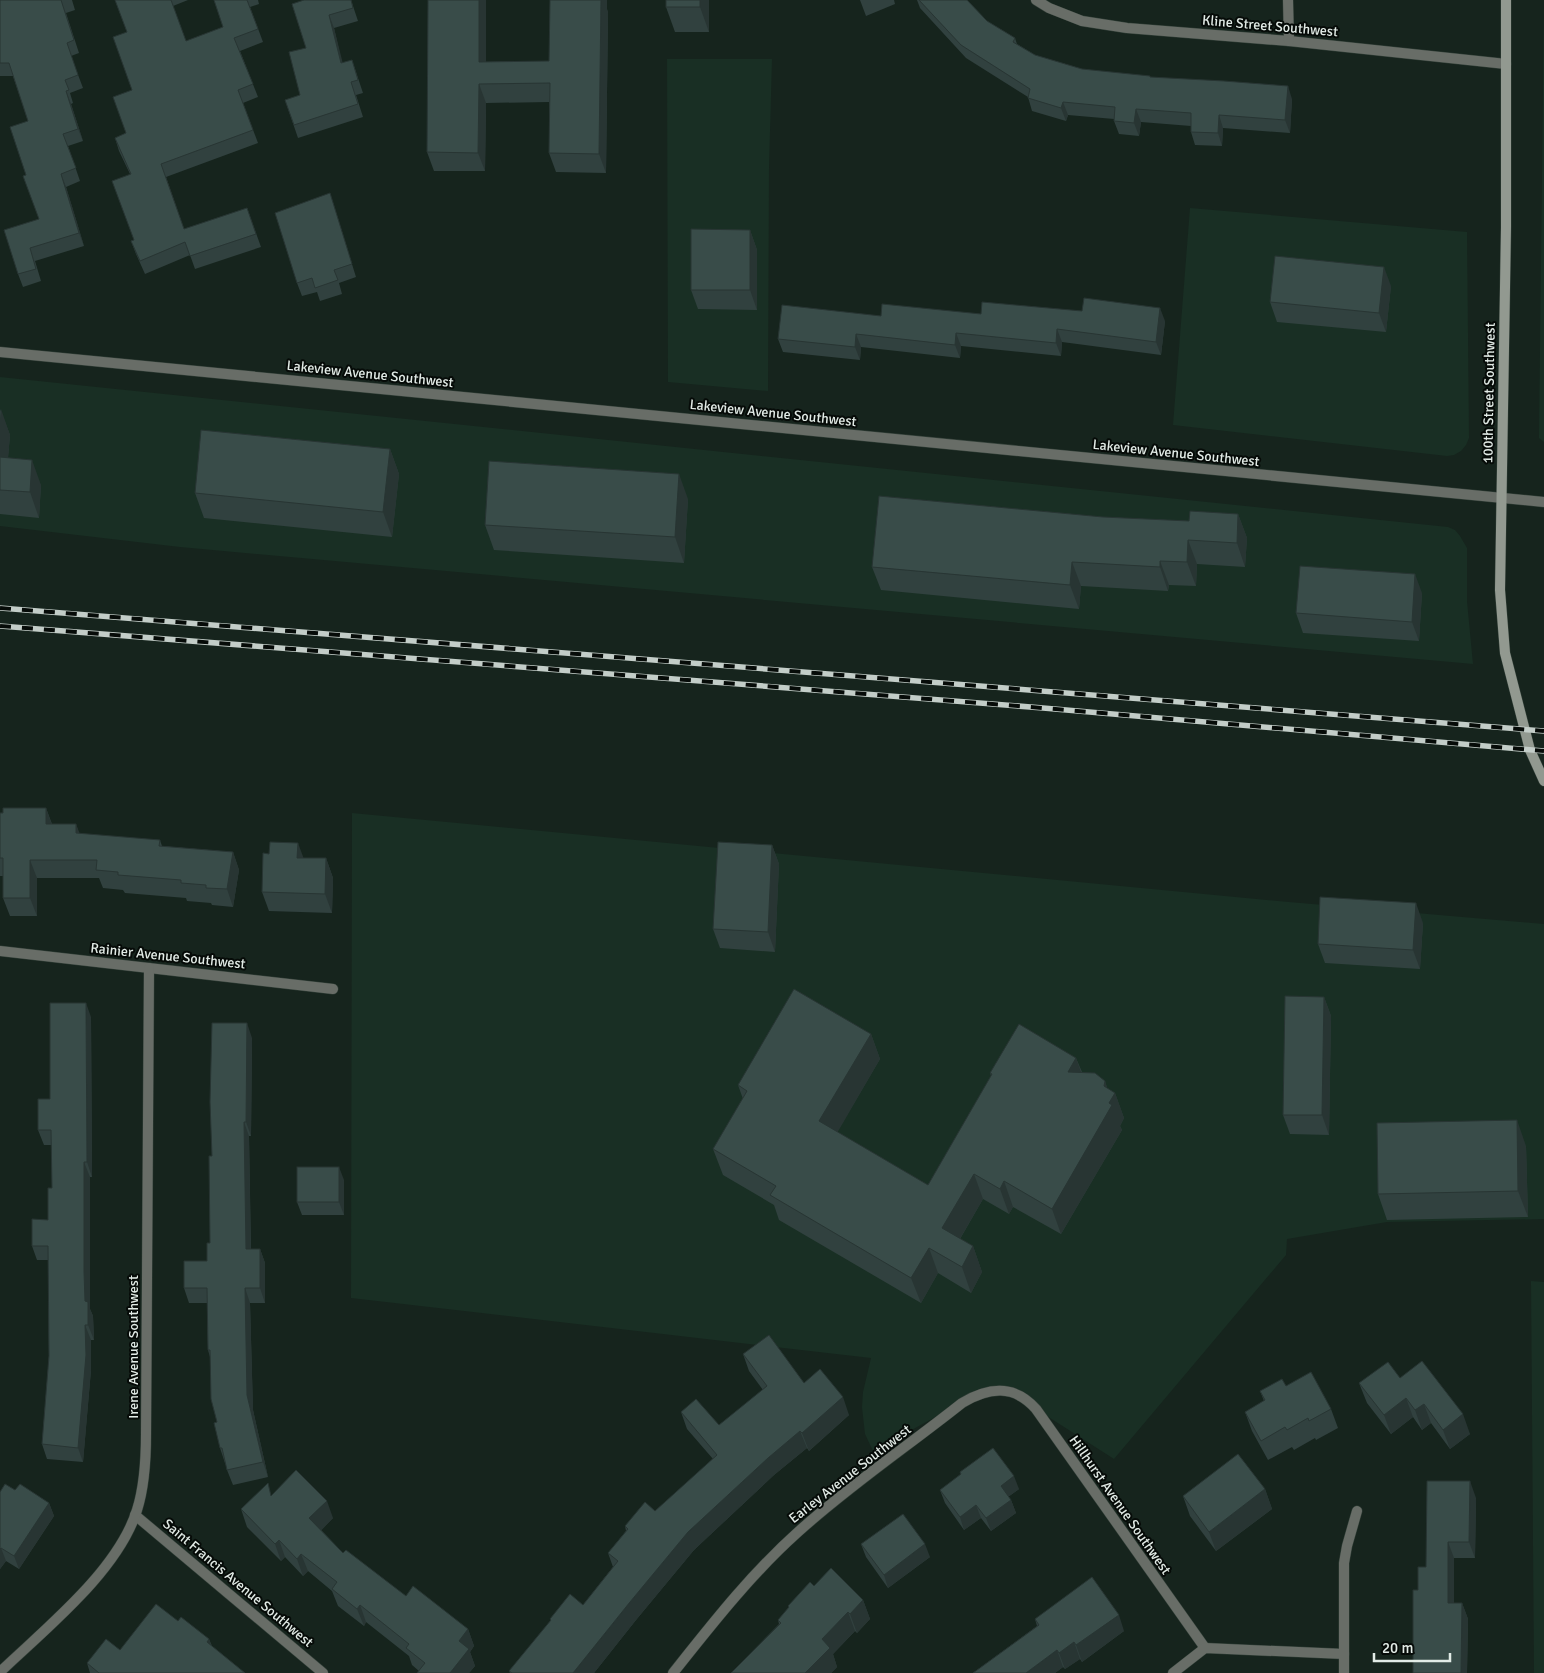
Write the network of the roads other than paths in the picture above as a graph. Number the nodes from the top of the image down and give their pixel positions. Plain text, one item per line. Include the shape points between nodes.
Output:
1 (1036, 0) edge
2 (1288, 0) edge
3 (1506, 0) edge
4 (1288, 41) junction
5 (1506, 64) junction
6 (0, 352) edge
7 (1500, 498) junction
8 (1544, 502) edge
9 (1544, 781) edge
10 (0, 951) edge
11 (149, 968) junction
12 (333, 988) dead end
13 (1003, 1391) joint
14 (1357, 1511) dead end
15 (135, 1515) junction
16 (1205, 1648) junction
17 (1344, 1654) junction
18 (0, 1672) edge
19 (323, 1673) edge
20 (673, 1673) edge
21 (1173, 1673) edge
22 (1344, 1673) edge

1 - 4 street, Kline Street Southwest via 1082,21 1127,28
2 - 4 street
3 - 5 main road, 100th Street Southwest
4 - 5 street, Kline Street Southwest
5 - 7 main road, 100th Street Southwest
6 - 7 street, Lakeview Avenue Southwest
7 - 8 street, Lakeview Avenue Southwest
7 - 9 main road, 100th Street Southwest via 1500,590 1505,654 1530,750
10 - 11 street, Rainier Avenue Southwest
11 - 12 street, Rainier Avenue Southwest
11 - 15 street, Irene Avenue Southwest via 146,1457
13 - 16 street, Hillhurst Avenue Southwest via 1021,1395 1036,1409
13 - 20 street, Earley Avenue Southwest via 985,1392 962,1403 833,1501 753,1577
14 - 17 street via 1344,1563
15 - 18 street, Irene Avenue Southwest via 118,1549 90,1584
15 - 19 street, Saint Francis Avenue Southwest
16 - 17 street
16 - 21 street
17 - 22 street

